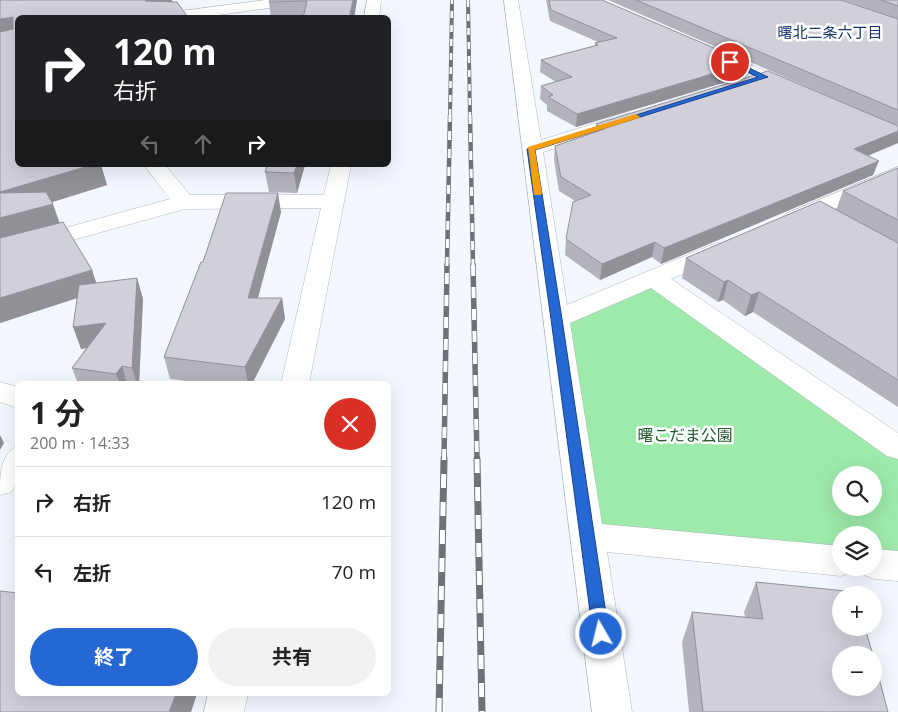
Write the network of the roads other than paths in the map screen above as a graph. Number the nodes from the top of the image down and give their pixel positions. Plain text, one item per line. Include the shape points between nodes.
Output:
1 (342, 0) edge
2 (374, 0) edge
3 (511, 0) edge
4 (181, 15) edge
5 (372, 15) edge
6 (695, 46) edge
7 (764, 77) junction
8 (736, 86) edge
9 (809, 96) edge
10 (643, 114) edge
11 (531, 149) junction
12 (156, 167) edge
13 (341, 167) edge
14 (898, 173) edge
15 (333, 201) junction
16 (184, 202) junction
17 (815, 210) junction
18 (840, 224) edge
19 (770, 229) edge
20 (743, 240) edge
21 (0, 253) edge
22 (654, 278) junction
23 (557, 319) junction
24 (296, 381) edge
25 (0, 392) edge
26 (15, 397) edge
27 (898, 448) edge
28 (15, 462) edge
29 (0, 483) edge
30 (587, 536) junction
31 (832, 560) edge
32 (882, 565) edge
33 (898, 566) edge
34 (228, 696) edge
35 (224, 712) edge
36 (612, 712) edge

1 - 4 street via 283,2
2 - 5 street
3 - 11 street
6 - 7 street
7 - 8 street
7 - 9 street
10 - 11 street
11 - 23 street
12 - 16 street
13 - 15 street
14 - 17 street
15 - 16 street
15 - 24 street
16 - 21 street
17 - 18 street
17 - 19 street
20 - 22 street
22 - 23 street
22 - 27 street
23 - 30 street
25 - 26 street
28 - 29 street
30 - 31 street
30 - 36 street
32 - 33 street
34 - 35 street

